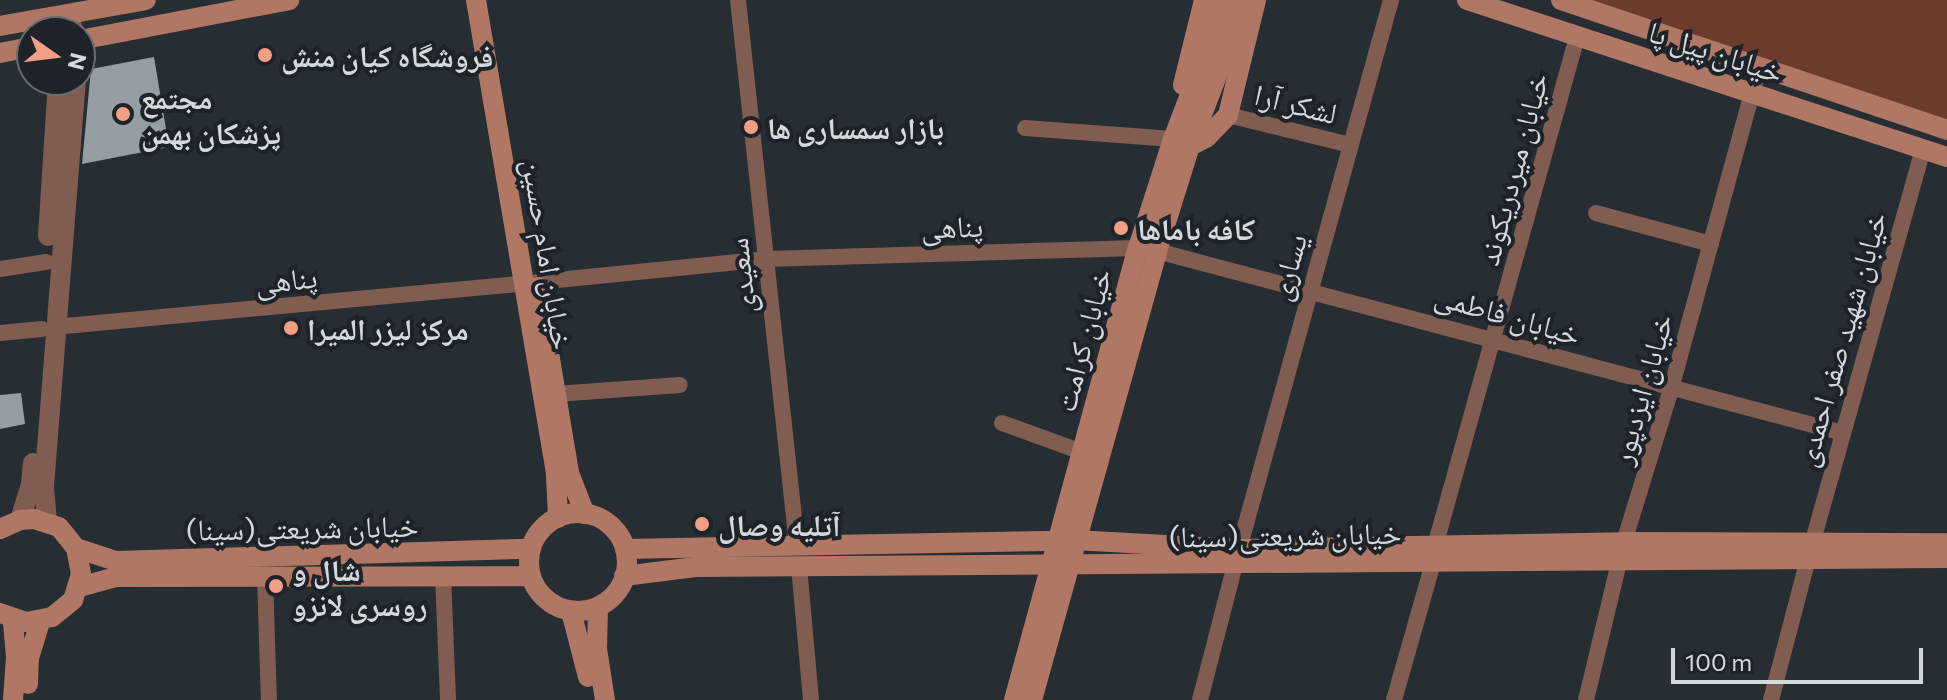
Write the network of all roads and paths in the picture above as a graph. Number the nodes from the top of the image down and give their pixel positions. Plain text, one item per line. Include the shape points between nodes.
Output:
1 (146, 0) edge
2 (289, 0) edge
3 (476, 0) edge
4 (490, 0) edge
5 (738, 0) edge
6 (1204, 0) edge
7 (1219, 0) edge
8 (1237, 0) edge
9 (1256, 0) edge
10 (1391, 0) edge
11 (1467, 0) edge
12 (1561, 0) edge
13 (89, 16) edge
14 (96, 37) edge
15 (1577, 37) junction
16 (1759, 67) junction
17 (1752, 94) junction
18 (57, 96) edge
19 (74, 96) edge
20 (1228, 115) junction
21 (1025, 128) dead end
22 (1947, 130) edge
23 (1181, 143) junction
24 (1350, 145) junction
25 (1923, 149) junction
26 (1947, 157) edge
27 (1596, 213) dead end
28 (1711, 244) junction
29 (1148, 249) junction
30 (766, 259) junction
31 (46, 262) junction
32 (0, 269) edge
33 (530, 282) junction
34 (1310, 289) junction
35 (48, 328) junction
36 (0, 333) edge
37 (1495, 339) junction
38 (680, 385) dead end
39 (1671, 389) junction
40 (556, 394) junction
41 (1002, 423) dead end
42 (1843, 433) junction
43 (1082, 452) junction
44 (585, 514) junction
45 (558, 518) junction
46 (20, 520) junction
47 (47, 521) junction
48 (0, 529) edge
49 (1065, 540) junction
50 (1947, 543) edge
51 (797, 545) junction
52 (76, 548) junction
53 (531, 549) junction
54 (625, 549) junction
55 (1623, 551) junction
56 (1810, 551) junction
57 (1434, 555) junction
58 (1237, 557) junction
59 (1947, 558) edge
60 (799, 566) junction
61 (1061, 566) junction
62 (443, 575) junction
63 (265, 576) junction
64 (531, 576) junction
65 (624, 576) junction
66 (79, 587) junction
67 (598, 607) junction
68 (571, 611) junction
69 (6, 616) edge
70 (40, 622) junction
71 (13, 700) edge
72 (27, 700) edge
73 (269, 700) edge
74 (448, 700) edge
75 (591, 700) edge
76 (605, 700) edge
77 (811, 700) edge
78 (1014, 700) edge
79 (1032, 700) edge
80 (1200, 700) edge
81 (1394, 700) edge
82 (1586, 700) edge
83 (1771, 700) edge

1 - 13 main road
2 - 14 main road
3 - 33 main road, خیابان امام حسین
4 - 33 main road, خیابان امام حسین via 522,191
5 - 30 street, سعیدی
6 - 23 main road
7 - 23 main road, خیابان کرامت
8 - 23 main road, خیابان کرامت via 1223,60
9 - 20 main road
10 - 24 street, یساری
11 - 15 main road, خیابان پیل پا
12 - 16 main road, خیابان پیل پا
15 - 17 main road, خیابان پیل پا
15 - 37 street, خیابان میردریکوند
16 - 17 street, خیابان ایزدپور
16 - 22 main road, خیابان پیل پا
17 - 25 main road, خیابان پیل پا
17 - 28 street, خیابان ایزدپور
18 - 31 street
19 - 35 street
20 - 23 main road via 1206,138
20 - 24 street, لشکر آرا
21 - 23 street
23 - 29 main road, خیابان کرامت
24 - 34 street, یساری
25 - 26 main road, خیابان پیل پا
25 - 42 street, خیابان شهید صفر احمدی
27 - 28 street
28 - 39 street, خیابان ایزدپور
29 - 30 street, پناهی
29 - 34 street, خیابان فاطمی
29 - 43 main road, خیابان کرامت
29 - 49 main road, خیابان کرامت
30 - 33 street, پناهی
30 - 51 street, سعیدی
31 - 32 street
31 - 35 street
33 - 35 street, پناهی
33 - 40 main road, خیابان امام حسین
33 - 45 main road, خیابان امام حسین
34 - 37 street, خیابان فاطمی
34 - 58 street, یساری
35 - 36 street, پناهی
35 - 46 street via 31,485
35 - 47 street
37 - 39 street, خیابان فاطمی
37 - 57 street, خیابان میردریکوند
38 - 40 street
39 - 42 street, خیابان فاطمی
39 - 55 street, خیابان ایزدپور
40 - 44 main road, خیابان امام حسین via 569,473
41 - 43 street
42 - 56 street, خیابان شهید صفر احمدی
43 - 49 main road, خیابان کرامت
44 - 45 main road
44 - 54 main road via 610,526
45 - 53 main road via 537,536
46 - 47 main road
46 - 48 main road
47 - 52 main road
49 - 51 main road, خیابان شریعتی(سینا)
49 - 58 main road, خیابان شریعتی(سینا)
49 - 61 main road, خیابان کرامت
50 - 56 main road, خیابان شریعتی(سینا)
51 - 54 main road, خیابان شریعتی(سینا)
52 - 53 main road, خیابان شریعتی(سینا) via 116,561
52 - 66 main road
53 - 64 main road
54 - 65 main road
55 - 56 main road, خیابان شریعتی(سینا)
55 - 57 main road, خیابان شریعتی(سینا)
55 - 82 street, خیابان ایزدپور
56 - 59 main road, خیابان شریعتی(سینا)
56 - 83 street, خیابان شهید صفر احمدی
57 - 58 main road, خیابان شریعتی(سینا)
57 - 81 street, خیابان میردریکوند
58 - 61 main road, خیابان شریعتی(سینا)
58 - 80 street, یساری
60 - 61 main road, خیابان شریعتی(سینا)
60 - 65 main road, خیابان شریعتی(سینا) via 695,567
60 - 77 street
61 - 78 main road, خیابان کرامت
61 - 79 main road, خیابان کرامت
62 - 63 main road, خیابان شریعتی(سینا)
62 - 64 main road, خیابان شریعتی(سینا)
62 - 74 street
63 - 66 main road, خیابان شریعتی(سینا) via 117,577
63 - 73 street
64 - 68 main road via 546,600
65 - 67 main road via 619,589
66 - 70 main road via 64,610
67 - 68 main road
67 - 76 main road via 597,649
68 - 75 main road
69 - 70 main road
69 - 71 main road via 16,657
70 - 72 main road via 29,658

